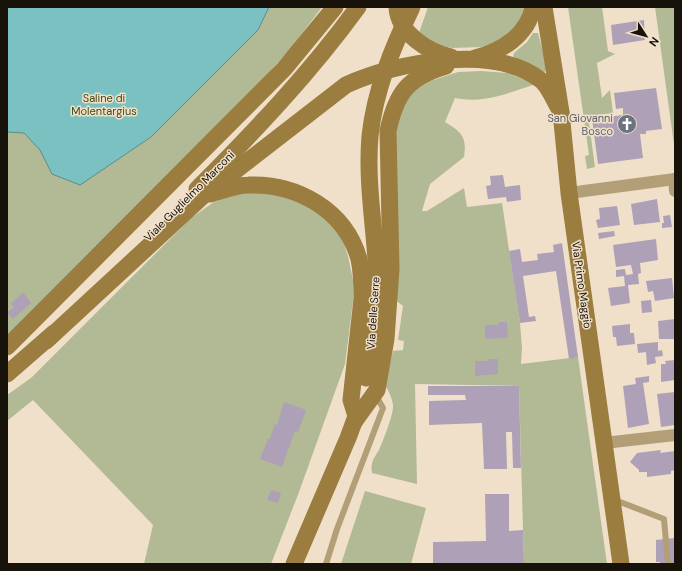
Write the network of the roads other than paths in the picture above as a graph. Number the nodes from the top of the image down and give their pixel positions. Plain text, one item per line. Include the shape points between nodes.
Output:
1 (335, 7) edge
2 (358, 7) edge
3 (397, 7) edge
4 (412, 7) edge
5 (533, 7) edge
6 (544, 7) edge
7 (467, 60) junction
8 (561, 112) junction
9 (674, 179) edge
10 (675, 191) edge
11 (569, 193) junction
12 (204, 195) junction
13 (46, 341) junction
14 (7, 347) edge
15 (7, 374) edge
16 (375, 394) junction
17 (355, 419) junction
18 (675, 435) edge
19 (604, 443) junction
20 (611, 499) junction
21 (294, 564) edge
22 (326, 564) edge
23 (620, 564) edge
24 (668, 564) edge

1 - 14 main road, Viale Guglielmo Marconi via 284,69
2 - 13 main road, Viale Guglielmo Marconi via 299,81 251,133
3 - 7 main road via 406,30 425,48 445,56
4 - 17 main road, Via delle Serre, bridge via 395,42 374,108 370,138 370,195 377,294 366,378
5 - 7 main road via 532,15 509,45
6 - 8 main road, Via Primo Maggio
7 - 8 main road via 498,62 520,68 543,82
7 - 12 main road via 429,61 394,68 367,75 346,85
7 - 16 main road via 434,69 408,84 392,110 388,131 391,270 389,306 386,338
8 - 11 main road, Via Primo Maggio
9 - 10 street
9 - 11 street
11 - 19 main road, Via Primo Maggio
12 - 13 main road
12 - 17 main road via 247,184 282,188 317,202 341,224 353,245 361,270 362,299 351,400
13 - 15 main road, Viale Guglielmo Marconi
16 - 17 main road
16 - 22 lane via 383,408
17 - 21 main road, Via delle Serre
18 - 19 street
19 - 20 main road, Via Primo Maggio
20 - 23 main road, Via Primo Maggio
20 - 24 lane via 664,519

